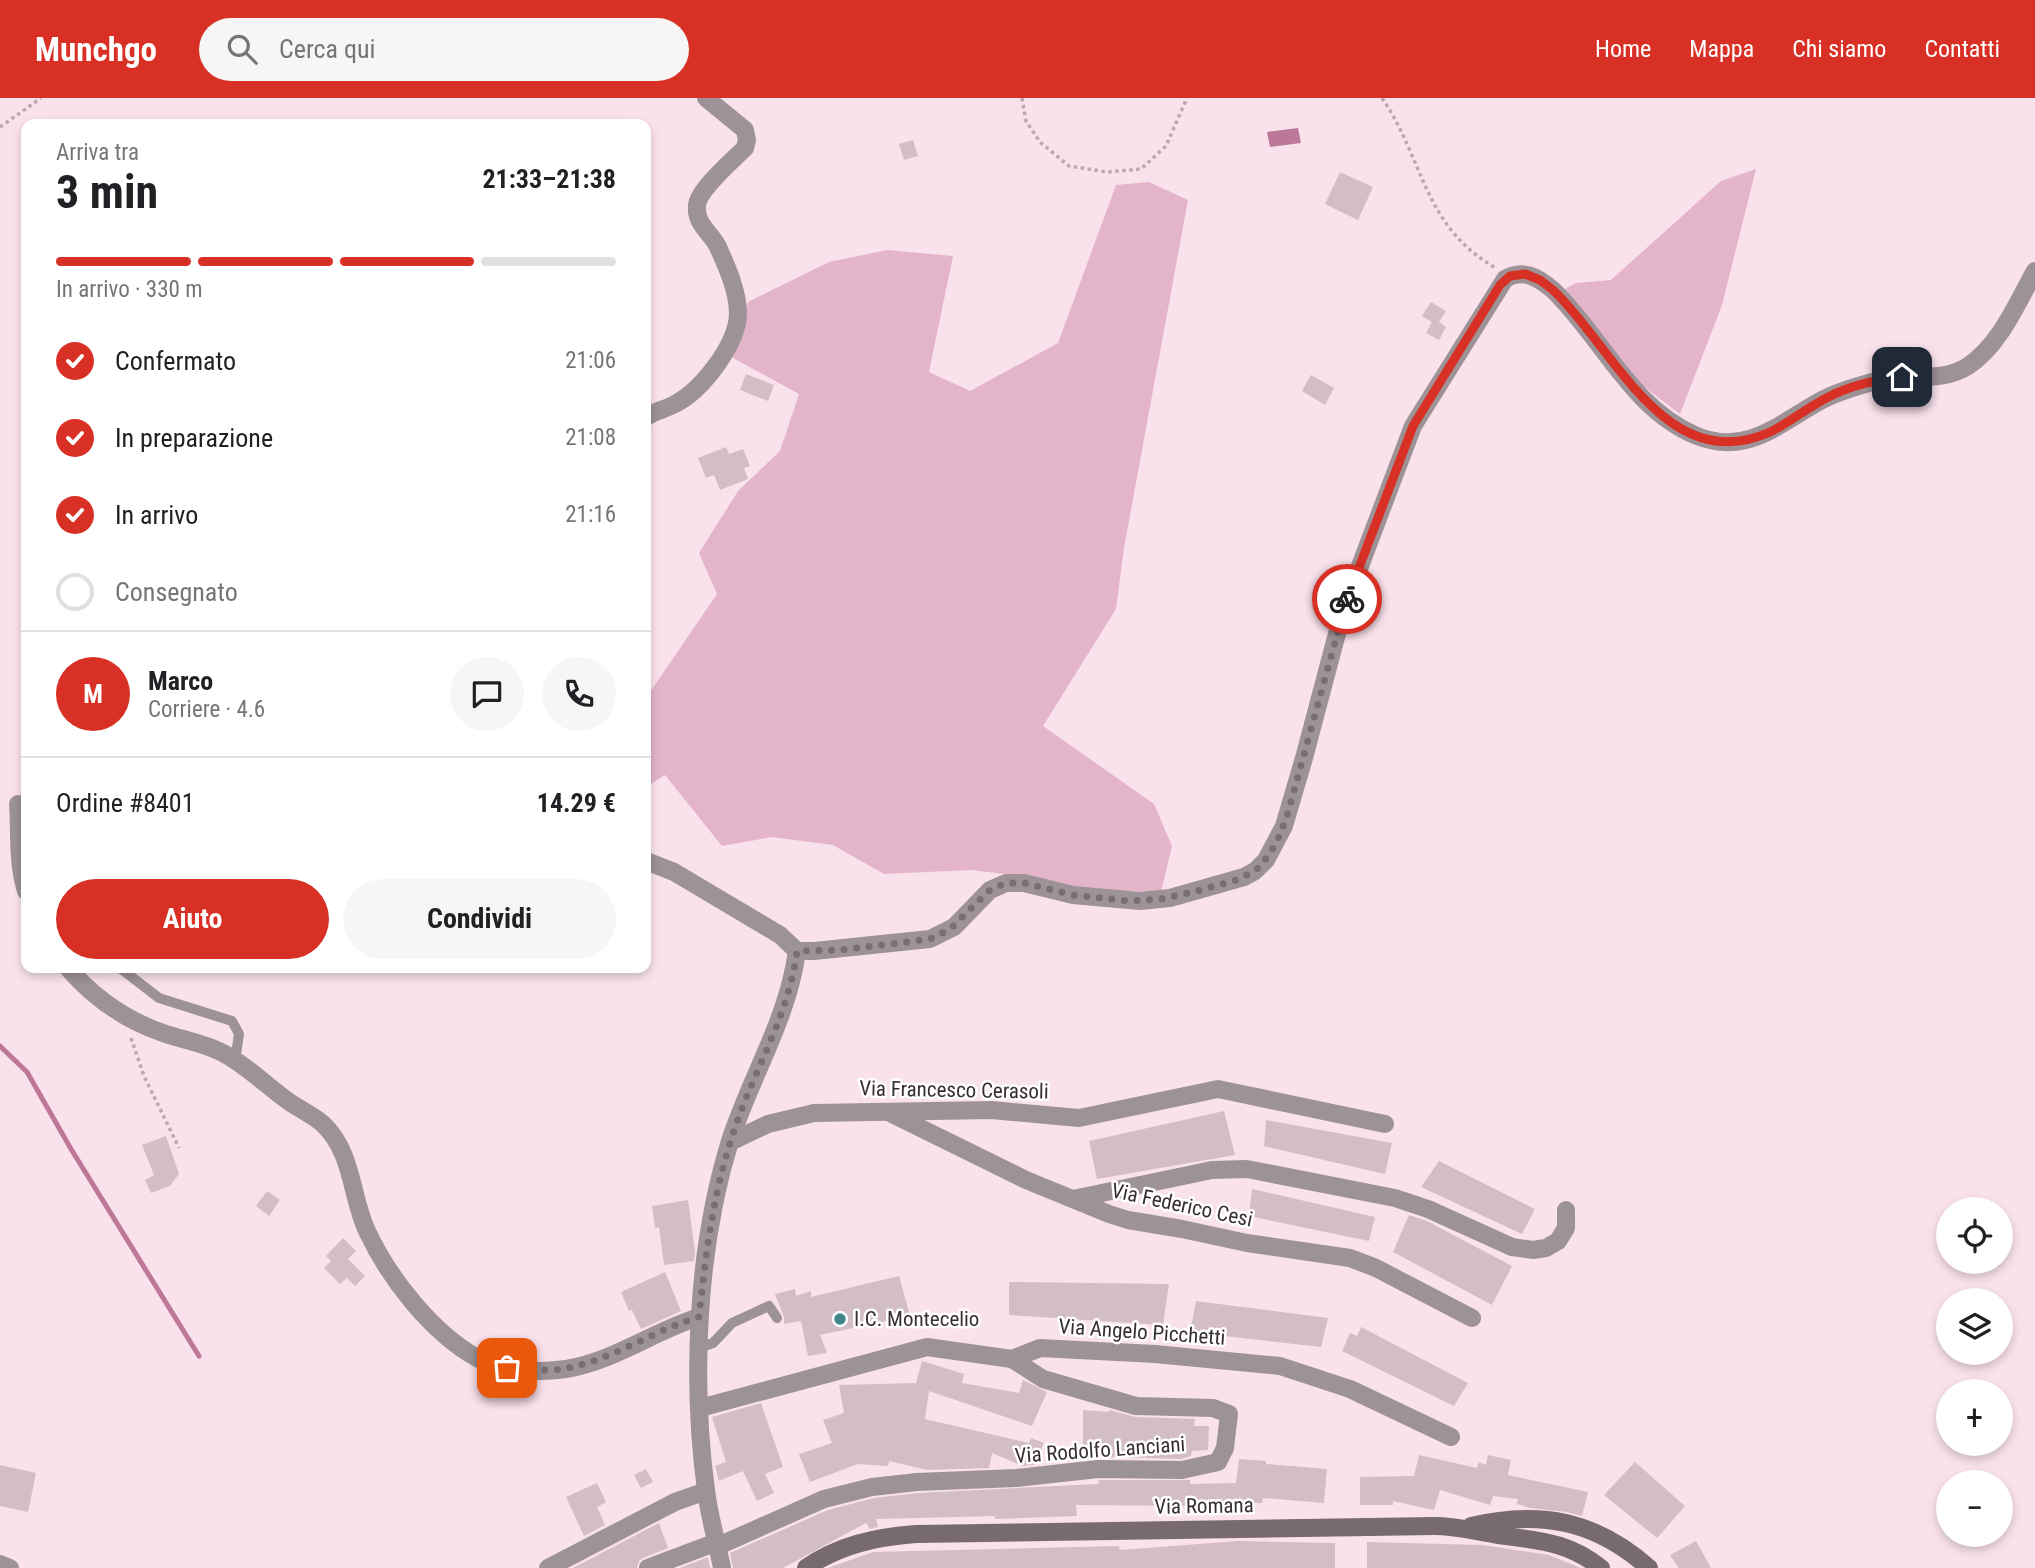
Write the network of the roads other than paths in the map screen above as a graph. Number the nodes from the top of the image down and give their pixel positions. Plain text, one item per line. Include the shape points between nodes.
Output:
1 (706, 98) edge
2 (2035, 271) edge
3 (651, 415) edge
4 (18, 804) dead end
5 (651, 862) edge
6 (21, 874) edge
7 (797, 951) junction
8 (72, 973) edge
9 (126, 973) edge
10 (235, 1062) junction
11 (889, 1113) junction
12 (1385, 1124) dead end
13 (730, 1142) junction
14 (1073, 1199) junction
15 (1566, 1210) dead end
16 (699, 1317) junction
17 (777, 1318) dead end
18 (1472, 1318) dead end
19 (699, 1348) junction
20 (1012, 1359) junction
21 (700, 1408) junction
22 (1451, 1437) dead end
23 (706, 1490) junction
24 (1464, 1528) junction
25 (718, 1544) junction
26 (0, 1564) edge
27 (552, 1567) edge
28 (10, 1568) edge
29 (648, 1568) edge
30 (722, 1568) edge
31 (806, 1568) edge
32 (1601, 1568) edge
33 (1649, 1568) edge

1 - 3 street via 745,130 747,140 700,195 697,206 701,225 727,265 738,315 731,340 698,388
2 - 7 street via 2004,326 1976,359 1959,371 1858,386 1825,399 1763,435 1721,441 1688,431 1656,411 1553,290 1525,274 1510,276 1500,285 1413,426 1343,611 1287,816 1260,867 1235,880 1148,901 1006,883 990,890 950,929 930,939
4 - 6 street
5 - 7 street via 780,935
7 - 13 street via 782,1016
8 - 10 street via 110,1008
9 - 10 lane via 159,998 232,1021 239,1034
10 - 16 street via 323,1125 343,1153 366,1228 389,1270 429,1319 479,1358 507,1368 566,1369
11 - 12 street, Via Francesco Cerasoli via 991,1110 1079,1118 1218,1089
11 - 13 street, Via Francesco Cerasoli via 801,1115
11 - 14 street, Via Federico Cesi
13 - 16 street via 713,1209
14 - 15 street via 1212,1170 1247,1169 1395,1198 1517,1249 1532,1250 1558,1241 1566,1228
14 - 18 street, Via Federico Cesi via 1128,1220 1350,1258
16 - 19 street
17 - 19 lane via 769,1306 732,1323 713,1343
19 - 21 street
20 - 21 street, Via Angelo Picchetti via 927,1347
20 - 22 street, Via Angelo Picchetti via 1040,1348 1280,1366 1350,1389
20 - 25 street, Via Rodolfo Lanciani via 1043,1379 1136,1406 1213,1408 1229,1414 1225,1448 1218,1462 1182,1470 1098,1469 872,1487 824,1499
21 - 23 street
23 - 25 street
23 - 27 street
24 - 31 street, Via Romana via 935,1533 859,1542
24 - 32 street, Via Romana via 1566,1547
24 - 33 street via 1517,1518 1575,1525 1609,1539
25 - 29 street, Via Rodolfo Lanciani
25 - 30 street
26 - 28 street

